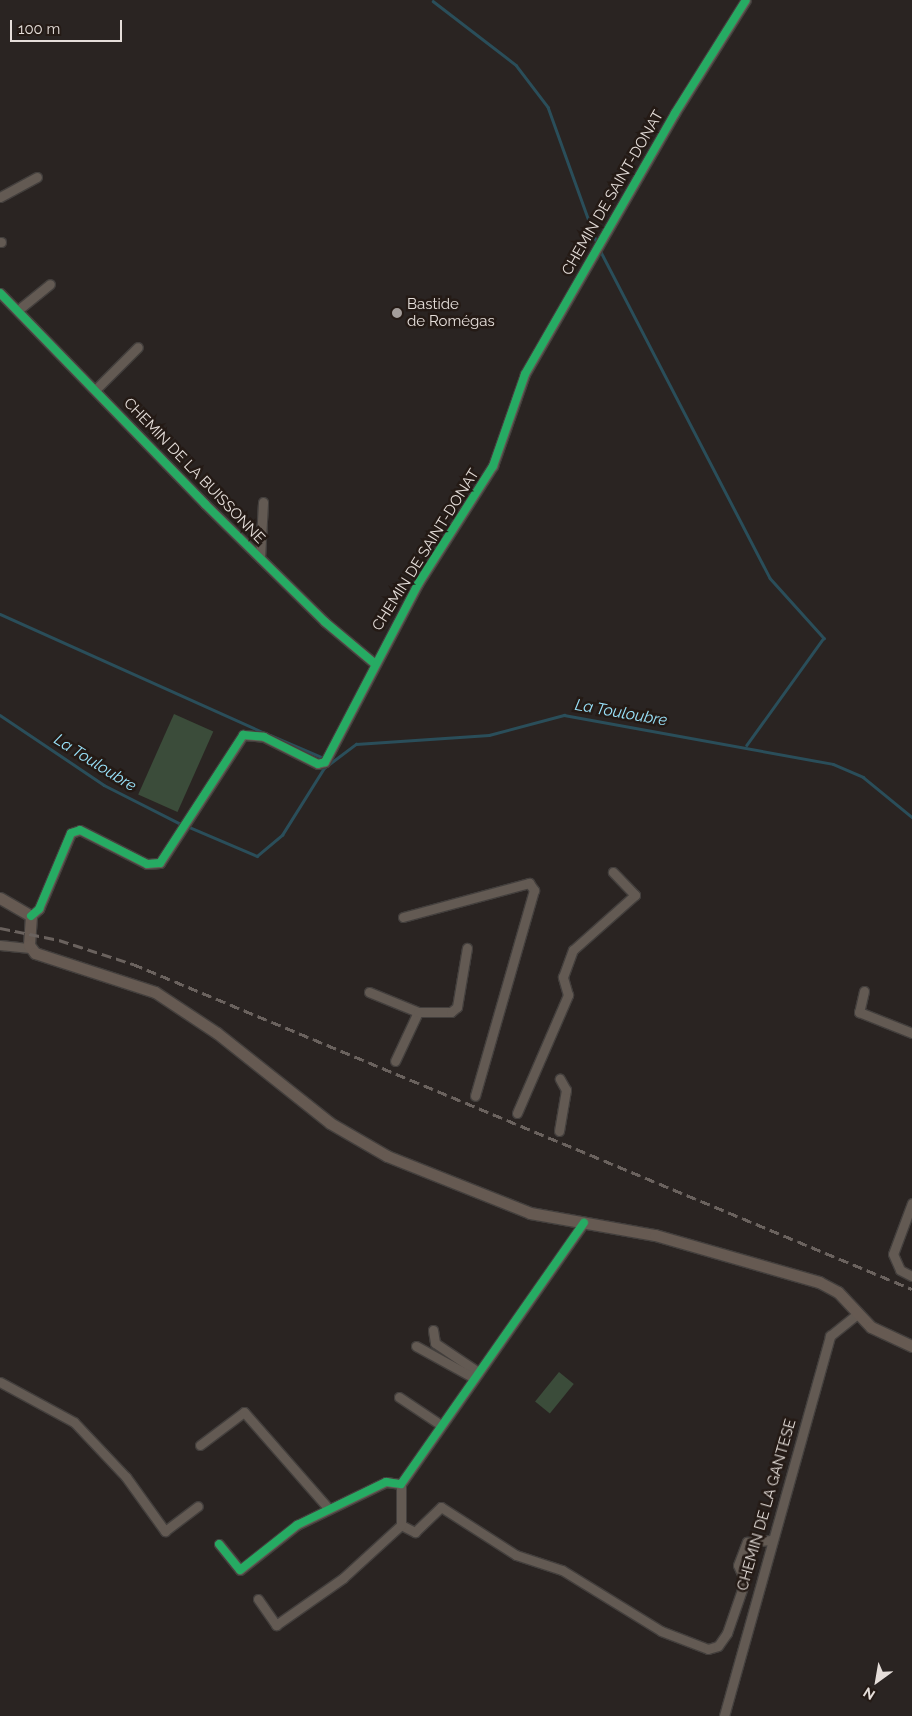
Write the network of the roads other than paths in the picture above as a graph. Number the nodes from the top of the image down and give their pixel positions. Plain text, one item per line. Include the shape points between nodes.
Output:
1 (746, 0) edge
2 (37, 177) dead end
3 (0, 197) edge
4 (50, 284) dead end
5 (0, 293) edge
6 (18, 310) junction
7 (138, 347) dead end
8 (96, 389) junction
9 (263, 502) dead end
10 (260, 558) junction
11 (374, 663) junction
12 (613, 872) dead end
13 (0, 898) edge
14 (31, 916) junction
15 (402, 917) dead end
16 (0, 945) edge
17 (30, 948) junction
18 (467, 948) dead end
19 (864, 991) dead end
20 (370, 992) dead end
21 (418, 1012) junction
22 (912, 1033) edge
23 (395, 1061) dead end
24 (560, 1079) dead end
25 (475, 1096) dead end
26 (517, 1113) dead end
27 (559, 1131) dead end
28 (912, 1202) edge
29 (584, 1223) junction
30 (912, 1276) edge
31 (857, 1314) junction
32 (433, 1330) dead end
33 (416, 1346) dead end
34 (912, 1346) edge
35 (476, 1375) junction
36 (0, 1382) edge
37 (399, 1397) dead end
38 (441, 1425) junction
39 (200, 1445) dead end
40 (400, 1484) junction
41 (198, 1506) dead end
42 (329, 1509) junction
43 (401, 1525) junction
44 (770, 1540) junction
45 (219, 1544) dead end
46 (258, 1599) dead end
47 (724, 1716) edge

1 - 11 street, CHEMIN DE SAINT-DONAT via 674,113 525,374 493,466
2 - 3 street
4 - 6 street
5 - 6 street, CHEMIN DE LA BUISSONNE
6 - 8 street, CHEMIN DE LA BUISSONNE
7 - 8 street
8 - 10 street, CHEMIN DE LA BUISSONNE
9 - 10 street
10 - 11 street, CHEMIN DE LA BUISSONNE
11 - 14 street, CHEMIN DE SAINT-DONAT via 325,762 318,764 264,737 243,735 160,863 148,864 80,830 71,833 39,909
12 - 26 street via 635,895 573,950 563,977 568,995
13 - 14 main road
14 - 17 main road
15 - 25 street via 529,883 534,890
16 - 17 street
17 - 29 main road via 154,992 210,1028 330,1124 387,1156 513,1208
18 - 21 street via 457,1007 452,1012
19 - 22 street via 859,1012
20 - 21 street
21 - 23 street
24 - 27 street via 566,1090
28 - 30 street via 893,1254 900,1270
29 - 31 main road via 655,1235 819,1282 838,1292
29 - 35 street
31 - 34 main road via 880,1332
31 - 44 street, CHEMIN DE LA GANTESE via 830,1336
32 - 35 street via 435,1343
33 - 35 street
35 - 38 street
36 - 41 street via 80,1427 126,1477 165,1531
37 - 38 street
38 - 40 street
39 - 42 street via 244,1412
40 - 42 street via 386,1482
40 - 43 street
42 - 45 street via 297,1526 240,1570
43 - 44 street via 415,1532 441,1506 516,1556 562,1570 661,1631 708,1649 718,1646 727,1633 745,1581 738,1565 747,1542
43 - 46 street via 343,1578 276,1625
44 - 47 street, CHEMIN DE LA GANTESE

